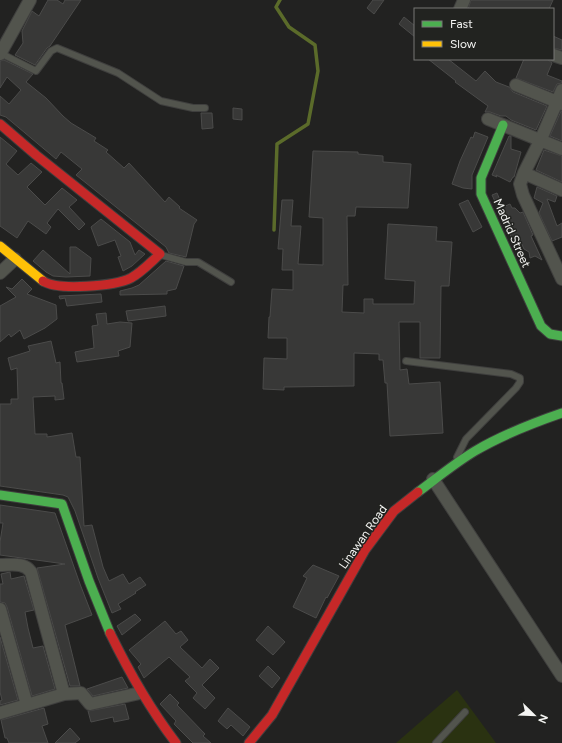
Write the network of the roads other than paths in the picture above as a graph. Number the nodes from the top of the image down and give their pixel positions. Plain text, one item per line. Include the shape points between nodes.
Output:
1 (30, 0) edge
2 (0, 53) edge
3 (516, 85) dead end
4 (562, 90) edge
5 (559, 103) edge
6 (205, 108) dead end
7 (488, 119) dead end
8 (0, 124) edge
9 (503, 125) junction
10 (541, 139) junction
11 (562, 149) edge
12 (524, 173) junction
13 (562, 190) edge
14 (0, 246) edge
15 (160, 254) junction
16 (15, 258) junction
17 (0, 272) edge
18 (562, 279) edge
19 (231, 282) dead end
20 (562, 336) edge
21 (406, 361) dead end
22 (562, 413) edge
23 (454, 464) junction
24 (433, 479) junction
25 (0, 495) edge
26 (0, 565) edge
27 (0, 608) edge
28 (4, 638) edge
29 (562, 676) edge
30 (140, 693) junction
31 (64, 694) junction
32 (26, 705) junction
33 (465, 712) dead end
34 (0, 713) edge
35 (176, 743) edge
36 (249, 743) edge
37 (436, 743) edge

1 - 2 street
2 - 6 lane via 36,71 51,51 57,48 118,73 161,101
3 - 5 street
4 - 5 street
5 - 10 street
7 - 9 street
8 - 15 street
9 - 10 street
9 - 20 street, Madrid Street via 480,178 481,194 541,326 547,334
10 - 11 street
10 - 12 street
12 - 13 street
12 - 18 street via 520,184 523,195
14 - 16 street
15 - 16 street via 129,279 104,284 55,286 44,282
15 - 19 lane via 186,262 198,262
16 - 17 street
21 - 23 lane via 511,374 520,378 516,388 466,439
22 - 23 street, Linawan Road via 533,423 476,450
23 - 24 street, Linawan Road
24 - 29 street
24 - 36 street, Linawan Road via 394,511 365,550 272,715
25 - 30 street via 62,504 107,626
26 - 31 street via 24,565 32,572
27 - 28 street
28 - 32 street
30 - 31 street via 90,704 80,693
30 - 35 street
31 - 32 street
32 - 34 street
33 - 37 lane

